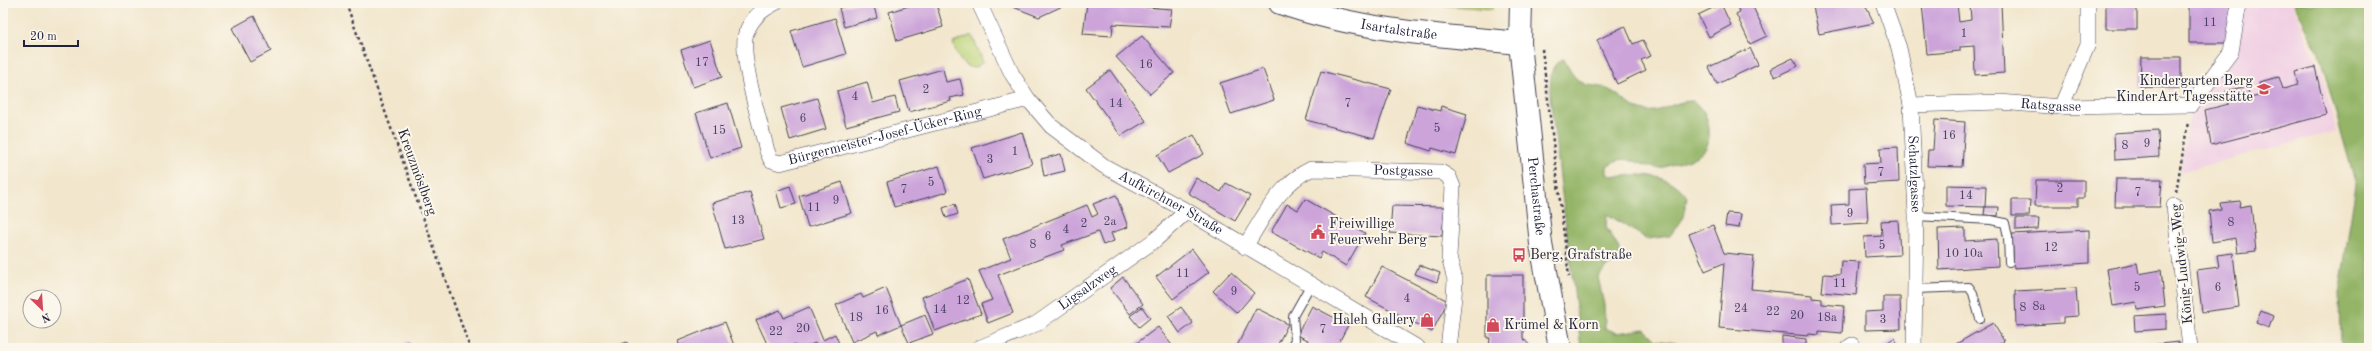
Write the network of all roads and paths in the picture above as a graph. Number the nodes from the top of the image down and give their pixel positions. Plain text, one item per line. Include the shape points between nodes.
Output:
1 (346, 3) edge
2 (774, 3) edge
3 (979, 3) edge
4 (1280, 3) edge
5 (1521, 3) edge
6 (1883, 3) edge
7 (2088, 3) edge
8 (2240, 3) edge
9 (1520, 43) junction
10 (1542, 47) dead end
11 (1028, 99) junction
12 (1911, 105) junction
13 (2191, 105) junction
14 (2061, 107) junction
15 (2174, 206) joint
16 (1187, 212) junction
17 (1916, 216) junction
18 (1245, 247) junction
19 (2009, 262) dead end
20 (1311, 284) junction
21 (1570, 285) dead end
22 (1915, 289) junction
23 (1980, 319) dead end
24 (470, 348) edge
25 (979, 348) edge
26 (1290, 348) edge
27 (1418, 348) edge
28 (1448, 348) edge
29 (1560, 348) edge
30 (1914, 348) edge
31 (2190, 348) edge

1 - 24 path, Kreuzmöslberg
2 - 11 street, Bürgermeister-Josef-Ücker-Ring via 758,12 746,34 746,60 771,160 780,163
3 - 11 street, Aufkirchner Straße via 1012,74
4 - 9 main road, Isartalstraße via 1308,13 1418,33
5 - 9 main road, Perchastraße
6 - 12 street, Schatzlgasse via 1899,48
7 - 14 street via 2088,44
8 - 13 street via 2231,52
9 - 29 main road, Perchastraße via 1541,244
10 - 21 path
11 - 16 street, Aufkirchner Straße via 1051,126 1104,166
12 - 14 street, Ratsgasse via 2000,102
12 - 17 street, Schatzlgasse
13 - 14 street, Ratsgasse
13 - 15 path, König-Ludwig-Weg
15 - 31 street, König-Ludwig-Weg
16 - 18 street, Aufkirchner Straße
16 - 25 street, Ligsalzweg via 1156,240 1036,324
17 - 19 lane via 2005,223
17 - 22 street, Schatzlgasse
18 - 20 street, Aufkirchner Straße
18 - 28 street, Postgasse via 1277,197 1302,173 1311,169 1441,172 1450,177 1453,188 1449,257 1455,280
20 - 26 lane via 1294,316 1295,340
20 - 27 street, Aufkirchner Straße
22 - 23 lane via 1969,287
22 - 30 street, Schatzlgasse

